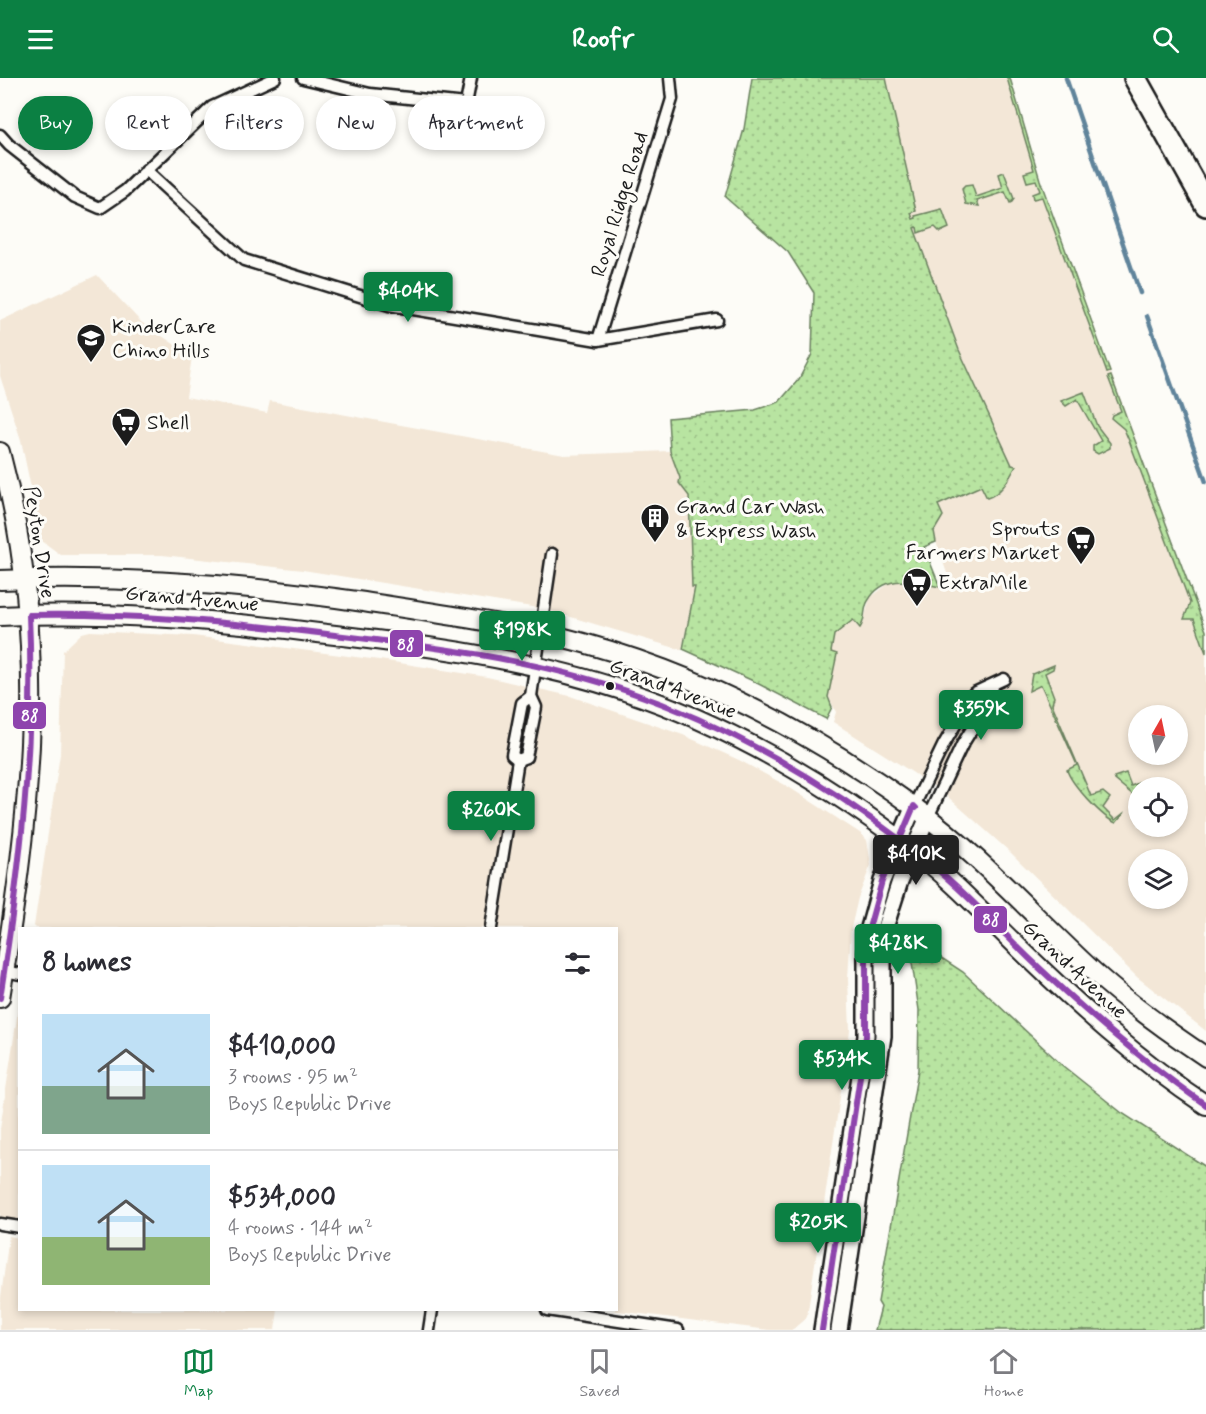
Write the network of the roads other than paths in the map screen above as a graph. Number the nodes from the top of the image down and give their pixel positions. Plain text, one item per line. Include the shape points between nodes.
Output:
1 (275, 78) edge
2 (303, 78) edge
3 (471, 78) edge
4 (670, 78) edge
5 (1135, 78) edge
6 (0, 135) edge
7 (146, 170) junction
8 (1206, 204) edge
9 (717, 320) dead end
10 (598, 340) junction
11 (0, 452) edge
12 (552, 554) dead end
13 (27, 579) junction
14 (0, 580) edge
15 (29, 615) junction
16 (0, 616) edge
17 (540, 632) junction
18 (536, 666) junction
19 (1004, 679) dead end
20 (993, 686) junction
21 (921, 812) junction
22 (907, 844) junction
23 (491, 927) edge
24 (9, 953) edge
25 (8, 971) edge
26 (0, 998) edge
27 (1206, 1057) edge
28 (1206, 1105) edge
29 (0, 1224) edge
30 (18, 1227) edge
31 (432, 1311) edge
32 (554, 1311) edge
33 (429, 1330) edge
34 (678, 1330) edge
35 (822, 1330) edge
36 (839, 1330) edge

1 - 7 street via 212,106
2 - 3 street via 370,94 466,104
4 - 10 street, Royal Ridge Road via 672,99
5 - 8 highway
6 - 7 street via 75,197 99,208 125,191
7 - 10 street via 244,260 389,305
9 - 10 street
11 - 13 main road, Peyton Drive
12 - 17 street
13 - 14 main road, Grand Avenue
13 - 15 main road, Peyton Drive
13 - 17 main road, Grand Avenue via 141,579 254,587
15 - 16 main road, Grand Avenue
15 - 18 main road, Grand Avenue via 115,614 197,619 356,637
15 - 24 main road, Peyton Drive via 32,748
17 - 18 street
17 - 21 main road, Grand Avenue via 656,666 758,710 831,749
18 - 22 main road, Grand Avenue via 625,691 726,732 812,779
18 - 23 street via 531,696 536,707 526,757 519,760
19 - 20 street
20 - 21 street via 988,703
20 - 21 street via 974,693 969,701
21 - 22 main road
21 - 27 main road, Grand Avenue via 1000,880 1101,978
22 - 28 main road, Grand Avenue via 1104,1028
22 - 35 main road via 879,891 869,928 866,1036
22 - 36 main road via 883,934 883,1036
24 - 25 main road, Peyton Drive
25 - 26 main road, Peyton Drive
29 - 30 street
31 - 33 street
32 - 34 street

